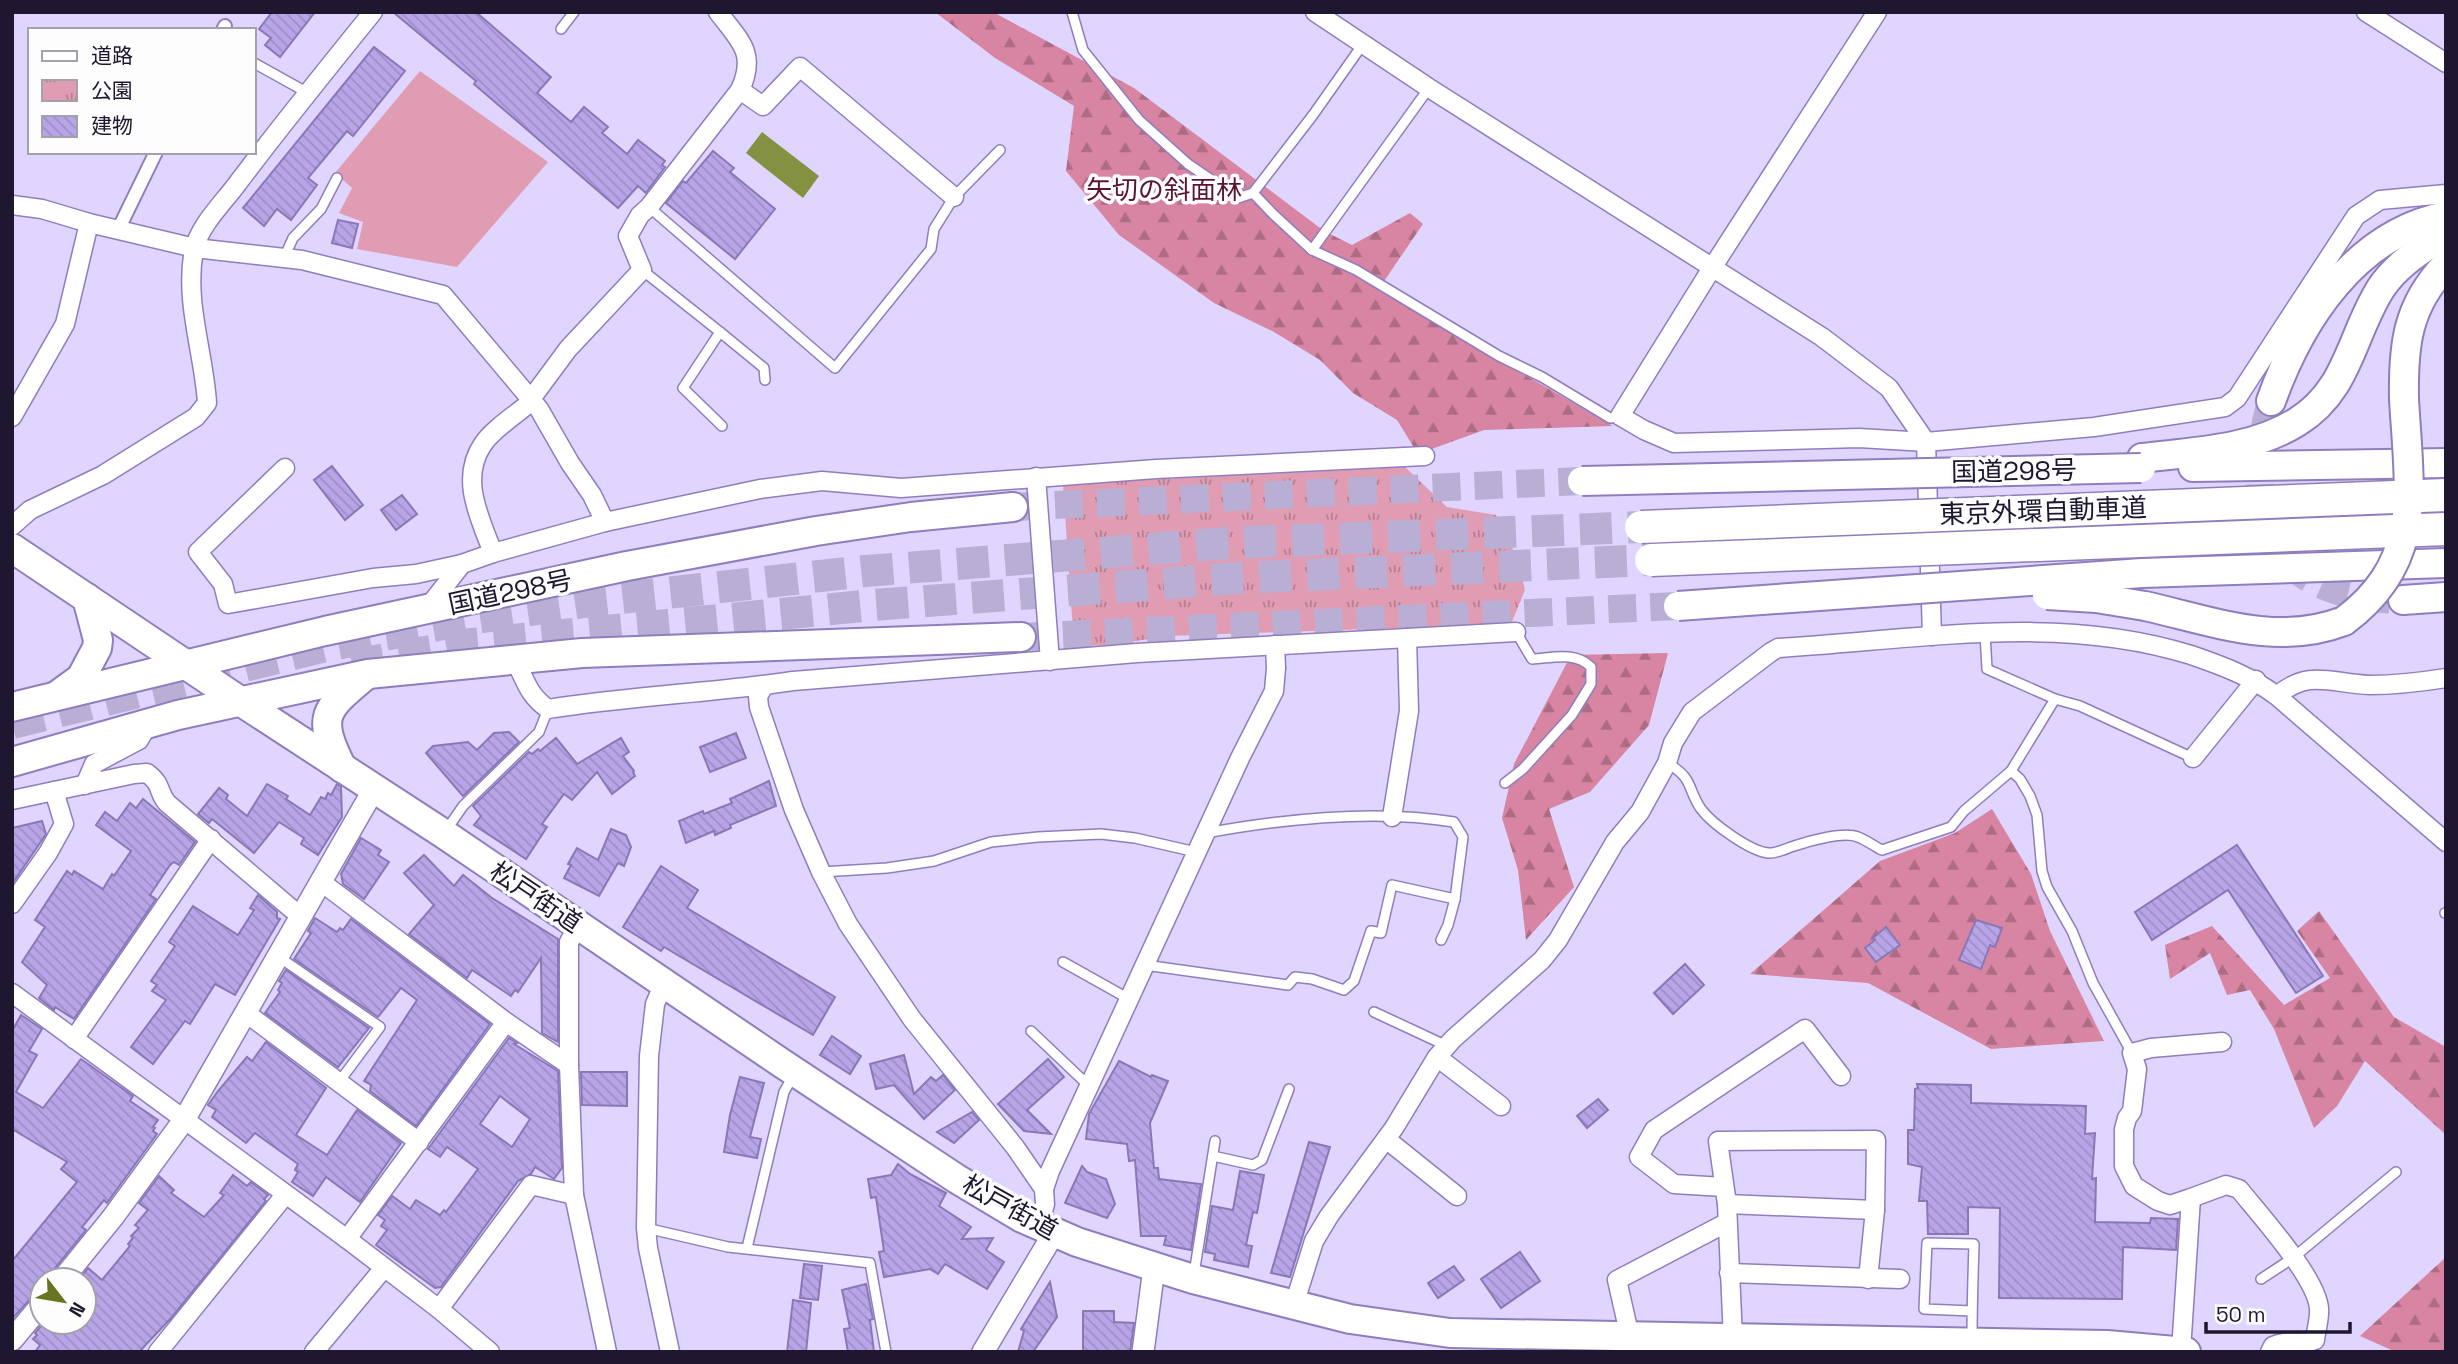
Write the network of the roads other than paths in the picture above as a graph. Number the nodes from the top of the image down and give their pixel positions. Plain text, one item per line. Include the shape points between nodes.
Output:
1 (373, 12) edge
2 (574, 12) edge
3 (718, 12) edge
4 (1072, 12) edge
5 (1315, 12) edge
6 (1877, 12) edge
7 (2366, 12) edge
8 (561, 29) dead end
9 (1363, 44) junction
10 (2446, 63) edge
11 (256, 64) edge
12 (1429, 88) junction
13 (740, 90) junction
14 (309, 93) junction
15 (1000, 150) dead end
16 (155, 154) edge
17 (337, 178) dead end
18 (1253, 193) junction
19 (2446, 194) edge
20 (954, 197) junction
21 (12, 205) edge
22 (649, 206) junction
23 (2446, 216) edge
24 (89, 223) junction
25 (118, 230) junction
26 (2446, 233) edge
27 (195, 248) junction
28 (1312, 250) junction
29 (284, 258) junction
30 (2446, 265) edge
31 (1712, 268) junction
32 (642, 270) junction
33 (720, 332) junction
34 (765, 380) dead end
35 (531, 400) junction
36 (2271, 401) tunnel mouth
37 (1620, 415) junction
38 (12, 417) edge
39 (723, 426) dead end
40 (1926, 442) junction
41 (1425, 456) dead end
42 (2141, 463) junction
43 (2446, 463) edge
44 (285, 468) dead end
45 (1037, 477) junction
46 (1582, 481) tunnel mouth
47 (2446, 495) edge
48 (1013, 507) tunnel mouth
49 (605, 522) junction
50 (12, 526) edge
51 (1641, 527) tunnel mouth
52 (2446, 529) edge
53 (12, 548) edge
54 (493, 553) junction
55 (1651, 560) tunnel mouth
56 (2446, 563) edge
57 (462, 564) junction
58 (2446, 597) edge
59 (87, 598) junction
60 (2403, 600) tunnel mouth
61 (1717, 603) junction
62 (1678, 606) tunnel mouth
63 (425, 611) junction
64 (1516, 632) joint
65 (1985, 633) junction
66 (1932, 636) junction
67 (1021, 637) tunnel mouth
68 (1407, 638) junction
69 (1275, 645) junction
70 (514, 659) junction
71 (1050, 661) junction
72 (189, 665) junction
73 (368, 674) junction
74 (2446, 678) edge
75 (2256, 680) junction
76 (764, 686) junction
77 (57, 696) junction
78 (2277, 696) junction
79 (2055, 699) junction
80 (240, 701) junction
81 (12, 707) edge
82 (548, 709) junction
83 (148, 724) junction
84 (2193, 758) joint
85 (12, 762) edge
86 (1667, 762) junction
87 (342, 768) junction
88 (2011, 771) junction
89 (1505, 783) dead end
90 (85, 785) junction
91 (374, 789) junction
92 (54, 791) junction
93 (12, 800) edge
94 (1392, 817) junction
95 (1205, 833) junction
96 (444, 834) junction
97 (211, 839) junction
98 (2446, 842) edge
99 (1196, 852) junction
100 (821, 872) junction
101 (320, 881) junction
102 (1455, 899) junction
103 (12, 904) edge
104 (300, 916) junction
105 (578, 926) junction
106 (1441, 940) dead end
107 (278, 956) junction
108 (1063, 962) dead end
109 (1145, 965) junction
110 (664, 983) junction
111 (12, 994) edge
112 (1129, 999) junction
113 (1374, 1012) dead end
114 (246, 1013) junction
115 (506, 1022) junction
116 (1031, 1031) dead end
117 (75, 1039) junction
118 (2222, 1042) dead end
119 (1442, 1051) junction
120 (2132, 1053) junction
121 (569, 1065) junction
122 (796, 1071) junction
123 (1842, 1076) dead end
124 (339, 1082) junction
125 (1089, 1086) junction
126 (1289, 1089) dead end
127 (1501, 1106) dead end
128 (184, 1120) junction
129 (1386, 1139) junction
130 (1215, 1141) dead end
131 (419, 1142) junction
132 (1213, 1156) junction
133 (2396, 1172) dead end
134 (1044, 1189) junction
135 (285, 1195) junction
136 (574, 1195) junction
137 (1457, 1196) dead end
138 (1726, 1196) junction
139 (2191, 1198) junction
140 (1875, 1210) junction
141 (1726, 1223) junction
142 (646, 1228) junction
143 (1046, 1230) junction
144 (346, 1238) junction
145 (747, 1248) junction
146 (2293, 1258) junction
147 (73, 1266) edge
148 (384, 1268) junction
149 (1154, 1268) junction
150 (1729, 1273) junction
151 (1193, 1279) junction
152 (1868, 1279) junction
153 (1900, 1279) dead end
154 (2261, 1279) dead end
155 (1294, 1305) junction
156 (439, 1309) junction
157 (1972, 1311) junction
158 (28, 1321) edge
159 (1630, 1337) junction
160 (1733, 1339) junction
161 (12, 1340) edge
162 (1972, 1343) junction
163 (1793, 1346) edge
164 (2030, 1348) edge
165 (481, 1349) edge
166 (2179, 1351) edge
167 (158, 1352) edge
168 (314, 1352) edge
169 (607, 1352) edge
170 (670, 1352) edge
171 (886, 1352) edge
172 (983, 1352) edge
173 (1143, 1352) edge
174 (2270, 1352) edge

1 - 14 street
2 - 8 lane
3 - 13 street via 744,46 748,60
4 - 18 lane via 1083,50 1139,120 1219,187 1238,198
5 - 9 street
6 - 31 street
7 - 10 street
9 - 12 street
9 - 18 lane
11 - 14 lane
12 - 28 lane
12 - 31 street
13 - 20 street via 763,106 800,67
13 - 22 street
14 - 27 street via 205,226
15 - 20 lane
16 - 25 street
17 - 29 lane via 321,209 293,238
18 - 28 lane
19 - 40 street via 2381,200 2356,216 2237,398 2225,407 2094,427
20 - 22 lane via 934,229 931,249 835,369
21 - 24 street
22 - 32 street via 628,236
23 - 36 main road via 2407,227 2356,262 2315,312 2281,372
24 - 25 street
24 - 38 street via 65,324
25 - 27 street
26 - 42 main road via 2411,256 2381,288 2348,363 2311,413 2254,440
27 - 29 street
27 - 50 street via 192,287 207,403 196,417 103,475 30,510
28 - 37 lane via 1356,270 1610,418
29 - 35 street via 443,295
30 - 61 main road, bridge via 2432,280 2412,317 2404,365 2409,484 2404,542 2381,587 2344,621 2321,630 2274,633 2145,606 2050,595 1779,608
31 - 37 street
31 - 40 street via 1822,337 1889,388
32 - 33 lane
32 - 35 street via 568,349
33 - 34 lane via 764,368
33 - 39 lane via 683,388
35 - 49 street
35 - 54 street via 484,443 473,463 472,494
37 - 40 street via 1674,443 1859,438
40 - 66 street
41 - 45 street
42 - 43 main road
42 - 46 main road, 国道298号, bridge
44 - 57 street via 198,552 223,584 228,604
45 - 49 street via 901,488 822,481 760,489
45 - 71 street
47 - 51 highway, 東京外環自動車道, bridge
48 - 63 main road, 国道298号 via 816,531 627,566
49 - 54 street
52 - 55 highway, 東京外環自動車道, bridge
53 - 59 main road, 松戸街道
54 - 57 street
56 - 61 main road, bridge via 2142,573
57 - 63 street
58 - 60 main road
59 - 72 main road, 松戸街道
59 - 77 main road via 97,648 81,678
61 - 62 main road, bridge
63 - 72 main road, 国道298号
64 - 68 street
64 - 89 lane via 1532,659 1584,660 1591,667 1591,684 1556,735
65 - 66 street
65 - 75 street via 2112,637 2166,647
65 - 79 lane via 1987,669
66 - 86 street via 1778,648 1692,712 1672,743
67 - 70 main road
68 - 69 street
68 - 94 street via 1409,711
69 - 71 street
69 - 95 street via 1274,691
70 - 73 main road
70 - 82 street via 529,692
71 - 76 street
72 - 77 main road, 国道298号
72 - 80 main road, 松戸街道
73 - 80 main road
73 - 87 main road via 336,700 327,714 326,728
74 - 78 street via 2369,685 2311,679 2291,684
75 - 78 street
75 - 84 street
76 - 82 street
76 - 100 street via 758,696 759,707
77 - 81 main road, 国道298号
78 - 98 street
79 - 84 lane
79 - 88 lane
80 - 83 main road
80 - 87 main road, 松戸街道
82 - 96 lane via 539,732 463,806
83 - 85 main road
83 - 90 street via 139,740 94,764
86 - 88 lane via 1692,786 1702,809 1719,827 1769,853 1844,835 1882,850 1951,827
86 - 119 street via 1558,940
87 - 91 main road, 松戸街道
88 - 120 lane via 2020,779 2037,815 2047,887
90 - 92 street
90 - 97 street via 147,773 161,786 167,803
91 - 96 main road, 松戸街道
91 - 101 street
92 - 93 street
92 - 103 street via 64,824
94 - 95 lane via 1274,821
94 - 102 lane via 1454,822 1462,832
95 - 99 street
96 - 105 main road, 松戸街道
97 - 104 street
97 - 117 street
99 - 100 lane via 1101,834 1038,837 991,842 934,861
99 - 109 street
100 - 134 street via 848,924 912,1019
101 - 104 street
101 - 115 street
102 - 106 lane
102 - 109 lane via 1392,885 1381,933 1371,931 1354,981 1344,990 1295,976 1288,985
104 - 107 street
105 - 110 main road, 松戸街道
105 - 121 street via 569,942
107 - 114 street
107 - 124 lane via 380,1027
108 - 112 lane
109 - 112 street
110 - 122 main road, 松戸街道
110 - 142 street via 655,1004 649,1056
111 - 117 street
112 - 125 street
113 - 119 lane
114 - 124 street
114 - 128 street
115 - 121 street
115 - 131 street
116 - 125 lane
117 - 128 street
118 - 120 street
119 - 127 street
119 - 129 street
120 - 139 street via 2137,1069 2132,1111 2124,1129 2124,1166 2134,1186 2158,1201 2169,1205
121 - 136 street
122 - 143 main road, 松戸街道 via 968,1186
122 - 145 lane via 784,1092
123 - 138 street via 1805,1028 1654,1130 1639,1157 1674,1184
124 - 131 street
125 - 134 street
126 - 132 lane via 1262,1160 1253,1165
128 - 135 street
128 - 147 street
129 - 137 street
129 - 155 street via 1314,1241
130 - 132 lane
131 - 144 street
132 - 151 lane
133 - 146 lane
134 - 143 street
135 - 144 street
135 - 167 street
136 - 156 street via 531,1185
136 - 169 street
138 - 140 street
138 - 140 street via 1718,1141 1876,1140
138 - 141 street
139 - 146 street via 2226,1185 2239,1189
139 - 166 street
140 - 152 street
141 - 150 street
141 - 159 street via 1617,1280
142 - 145 lane
142 - 170 street
143 - 149 main road, 松戸街道
143 - 172 street
144 - 148 street
145 - 171 lane via 870,1263
146 - 154 lane
146 - 174 street via 2319,1307 2315,1340 2306,1344 2282,1341
148 - 156 street
148 - 168 street
149 - 151 main road, 松戸街道
149 - 173 street
150 - 152 street
150 - 160 street
151 - 155 main road, 松戸街道
152 - 153 street
155 - 159 main road, 松戸街道 via 1350,1319 1450,1333
156 - 165 street
157 - 157 lane via 1974,1244 1927,1244 1924,1309
157 - 162 lane
158 - 161 street
159 - 160 main road, 松戸街道
160 - 163 main road, 松戸街道
162 - 163 main road, 松戸街道
162 - 164 main road, 松戸街道
164 - 166 main road, 松戸街道 via 2107,1345

